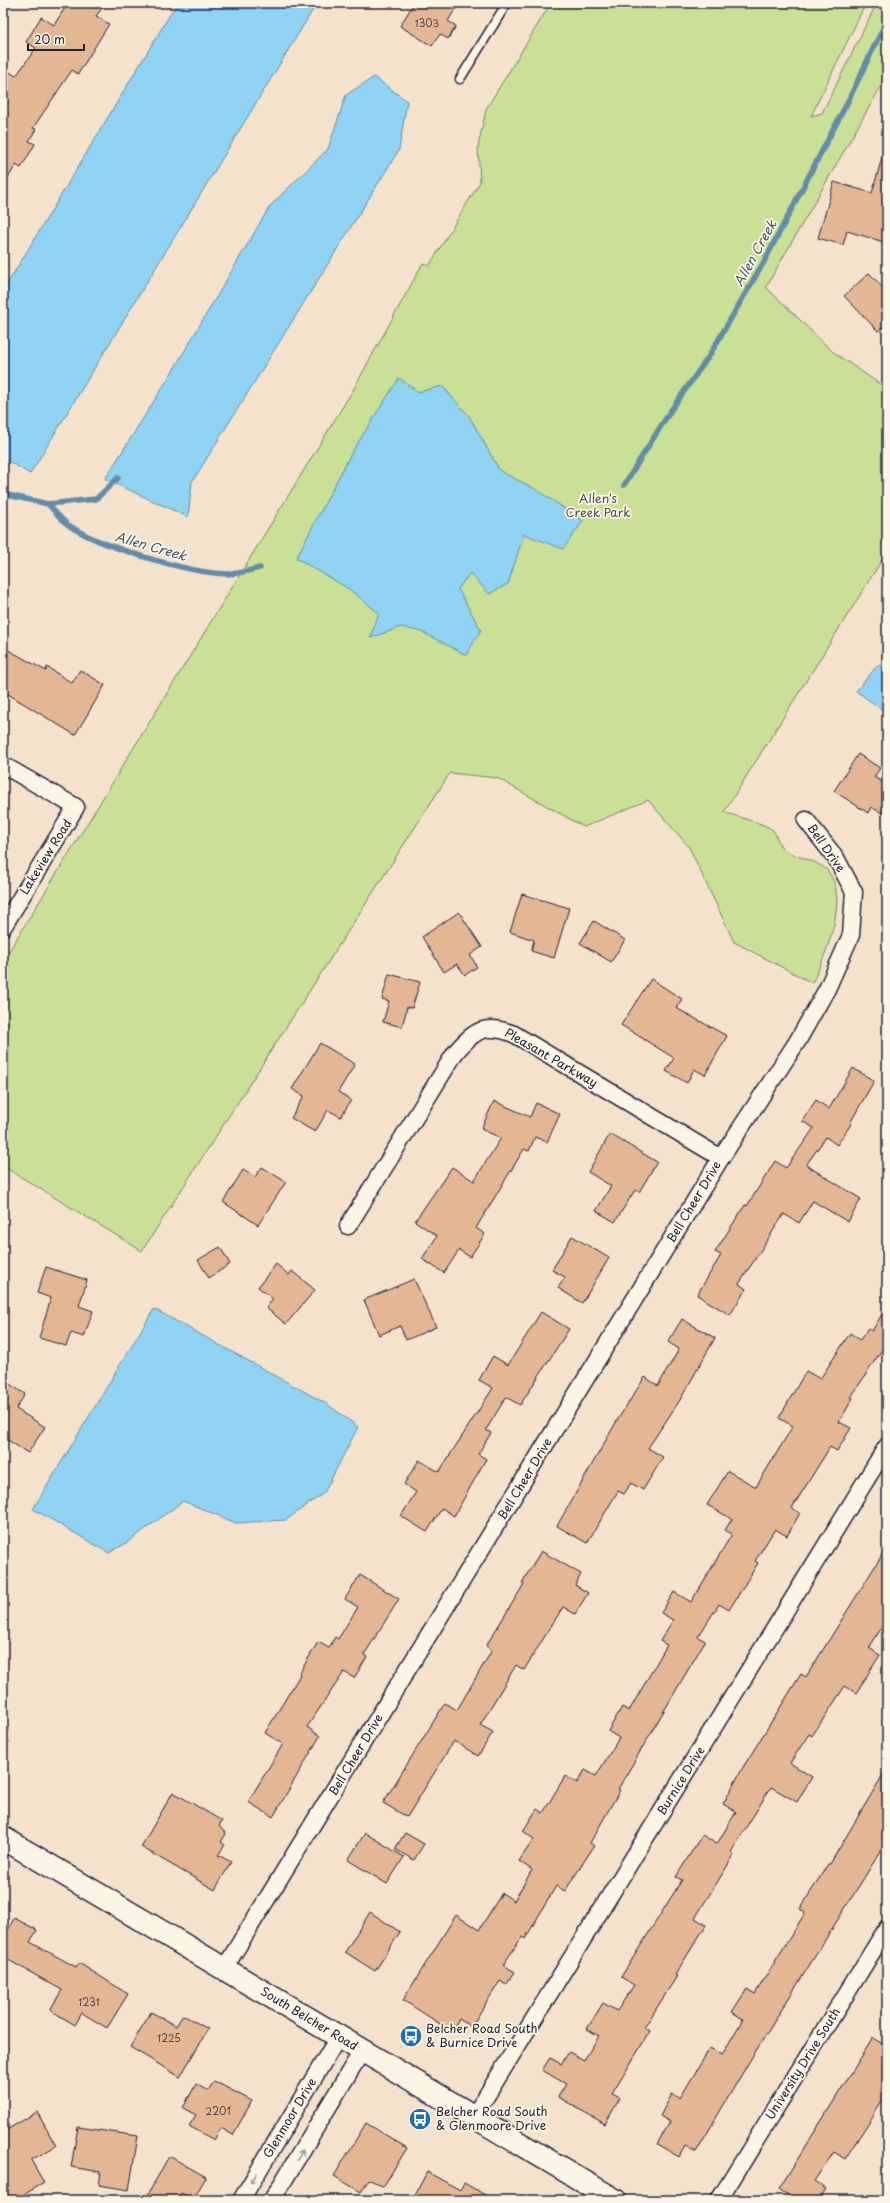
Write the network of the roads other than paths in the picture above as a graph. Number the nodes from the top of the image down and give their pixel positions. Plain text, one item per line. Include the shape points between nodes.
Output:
1 (507, 3) edge
2 (460, 79) dead end
3 (3, 765) edge
4 (806, 820) dead end
5 (3, 926) edge
6 (827, 989) joint
7 (721, 1158) junction
8 (348, 1226) dead end
9 (887, 1446) edge
10 (3, 1838) edge
11 (887, 1928) edge
12 (224, 1969) junction
13 (338, 2036) junction
14 (362, 2051) junction
15 (474, 2116) junction
16 (241, 2200) edge
17 (272, 2200) edge
18 (615, 2200) edge
19 (719, 2200) edge

1 - 2 lane
3 - 5 street, Lakeview Road via 76,807
4 - 6 street, Bell Drive via 836,858 854,892 851,935
6 - 7 street, Bell Cheer Drive via 797,1042
7 - 8 street, Pleasant Parkway via 514,1034 500,1029 480,1029 455,1053
7 - 12 street, Bell Cheer Drive
9 - 15 street, Burnice Drive
10 - 12 main road, South Belcher Road
11 - 19 street, University Drive South
12 - 13 main road, South Belcher Road
13 - 14 main road, South Belcher Road
13 -> 16 street, Glenmoor Drive
14 - 15 main road, South Belcher Road
17 -> 14 street
15 - 18 main road, South Belcher Road

